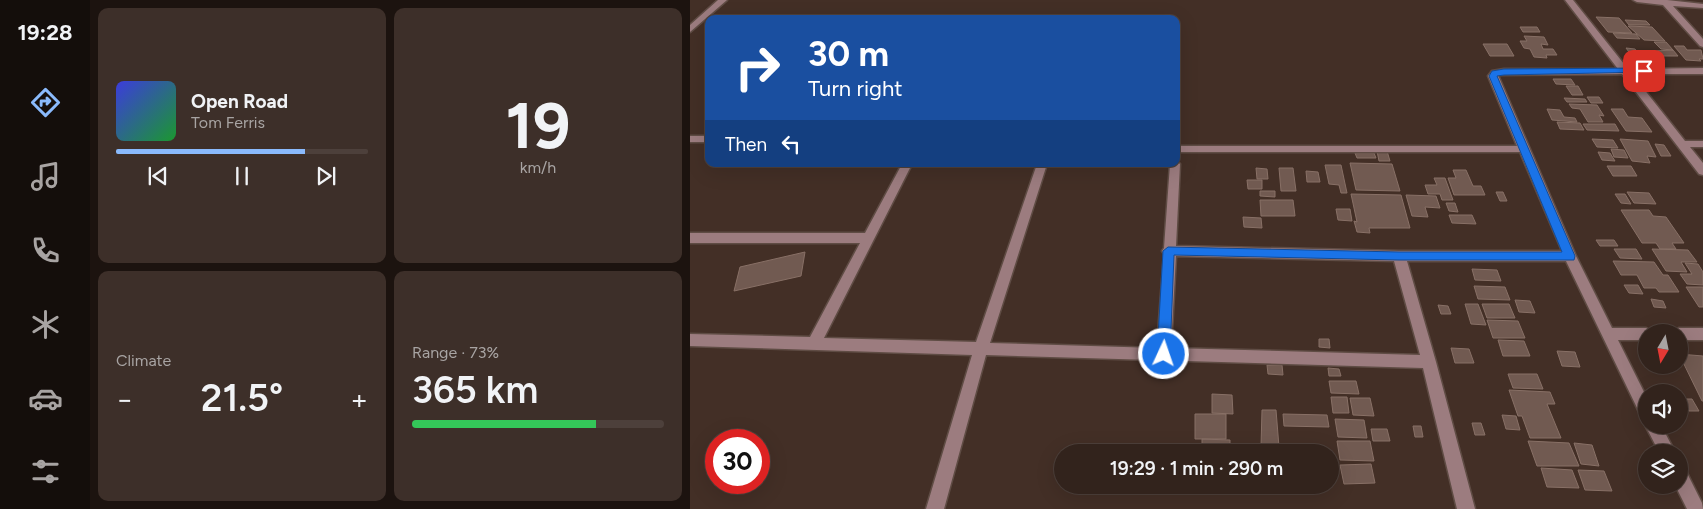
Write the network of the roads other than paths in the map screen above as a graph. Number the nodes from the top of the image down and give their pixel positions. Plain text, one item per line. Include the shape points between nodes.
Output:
1 (723, 0) edge
2 (1568, 0) edge
3 (1637, 0) edge
4 (1665, 2) junction
5 (1703, 6) edge
6 (705, 15) edge
7 (706, 15) edge
8 (690, 18) edge
9 (702, 18) junction
10 (690, 29) edge
11 (1703, 44) edge
12 (1624, 70) junction
13 (1703, 71) edge
14 (690, 139) edge
15 (705, 140) edge
16 (1683, 144) junction
17 (1703, 144) edge
18 (1180, 149) edge
19 (1523, 149) junction
20 (905, 167) edge
21 (1041, 167) edge
22 (1175, 167) edge
23 (1703, 171) edge
24 (690, 238) edge
25 (868, 238) junction
26 (1168, 251) junction
27 (1399, 256) junction
28 (1570, 256) junction
29 (1608, 334) junction
30 (1638, 334) edge
31 (1688, 334) edge
32 (1703, 334) edge
33 (690, 340) edge
34 (814, 344) junction
35 (981, 348) junction
36 (1164, 354) junction
37 (1429, 362) junction
38 (1638, 395) edge
39 (1688, 493) edge
40 (935, 509) edge
41 (1466, 509) edge
42 (1696, 509) edge

1 - 7 street
2 - 12 street
3 - 4 street
4 - 5 street
4 - 11 street
6 - 9 street
8 - 9 street
9 - 10 street
12 - 13 street
12 - 16 street
12 - 19 street via 1495,73 1493,76
14 - 15 street
16 - 17 street
16 - 23 street
18 - 19 street
19 - 28 street
20 - 25 street
21 - 35 street
22 - 26 street
24 - 25 street
25 - 34 street
26 - 27 street
26 - 36 street
27 - 28 street
27 - 37 street
28 - 29 street
29 - 30 street
29 - 38 street
31 - 32 street
33 - 34 street
34 - 35 street
35 - 36 street
35 - 40 street
36 - 37 street
37 - 41 street
39 - 42 street

